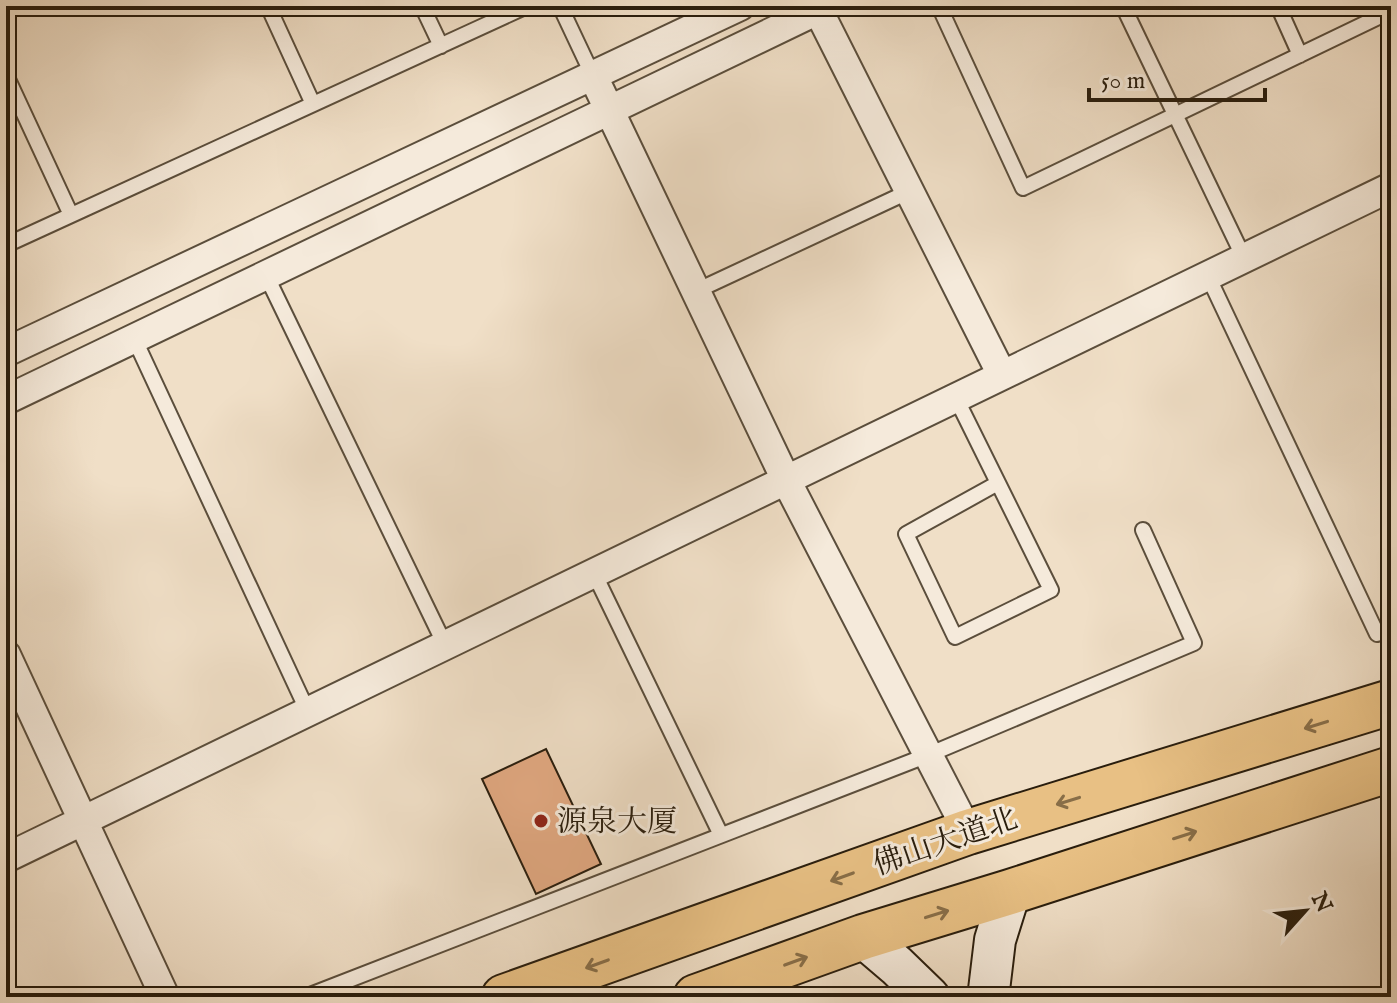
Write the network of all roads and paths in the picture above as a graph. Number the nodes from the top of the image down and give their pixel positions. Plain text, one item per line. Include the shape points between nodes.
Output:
1 (268, 6) edge
2 (422, 6) edge
3 (527, 6) edge
4 (560, 6) edge
5 (740, 6) edge
6 (939, 6) edge
7 (1123, 6) edge
8 (1278, 6) edge
9 (817, 8) edge
10 (1391, 11) edge
11 (441, 46) junction
12 (1300, 55) junction
13 (6, 75) edge
14 (593, 76) junction
15 (313, 104) junction
16 (610, 111) junction
17 (1175, 114) junction
18 (1391, 187) edge
19 (910, 191) junction
20 (71, 215) junction
21 (6, 245) edge
22 (1244, 258) junction
23 (266, 275) junction
24 (1208, 276) junction
25 (696, 291) junction
26 (134, 338) junction
27 (6, 352) edge
28 (1002, 375) junction
29 (956, 398) junction
30 (6, 400) edge
31 (786, 480) junction
32 (998, 483) junction
33 (1143, 530) dead end
34 (594, 573) junction
35 (1391, 629) edge
36 (445, 645) junction
37 (6, 655) edge
38 (1391, 702) edge
39 (308, 712) junction
40 (928, 755) junction
41 (1391, 769) edge
42 (83, 820) junction
43 (968, 832) junction
44 (721, 835) junction
45 (6, 858) edge
46 (1010, 892) junction
47 (863, 937) junction
48 (165, 997) edge
49 (305, 997) edge
50 (504, 997) edge
51 (696, 997) edge
52 (929, 997) edge
53 (992, 997) edge

1 - 15 lane
2 - 11 lane
3 - 11 lane
4 - 14 lane
5 - 14 street
6 - 17 lane via 1023,188
7 - 17 lane
8 - 12 lane
9 - 16 street
9 - 19 street
10 - 12 lane
11 - 15 lane
12 - 17 lane
13 - 20 lane
14 - 16 street
14 - 27 street
15 - 20 lane
16 - 23 street
16 - 25 street
17 - 22 lane
18 - 22 street
19 - 25 lane
19 - 28 street
20 - 21 lane
22 - 24 street
23 - 26 street
23 - 36 lane
24 - 28 street
24 - 35 lane via 1377,634
25 - 31 street
26 - 30 street
26 - 39 lane
28 - 29 street
29 - 31 street
29 - 32 lane
31 - 34 street
31 - 40 street
32 - 32 lane via 1051,590 955,637 906,534
33 - 40 lane via 1194,643
34 - 36 street
34 - 44 lane
36 - 39 street
37 - 42 street
38 -> 43 highway, 佛山大道北
39 - 42 street
40 - 43 street
40 - 44 lane
46 -> 41 highway
42 - 45 street
42 - 48 street
43 -> 50 highway, 佛山大道北
44 - 49 lane
47 -> 46 highway
46 - 53 main road via 995,940
51 -> 47 highway
47 - 52 main road

